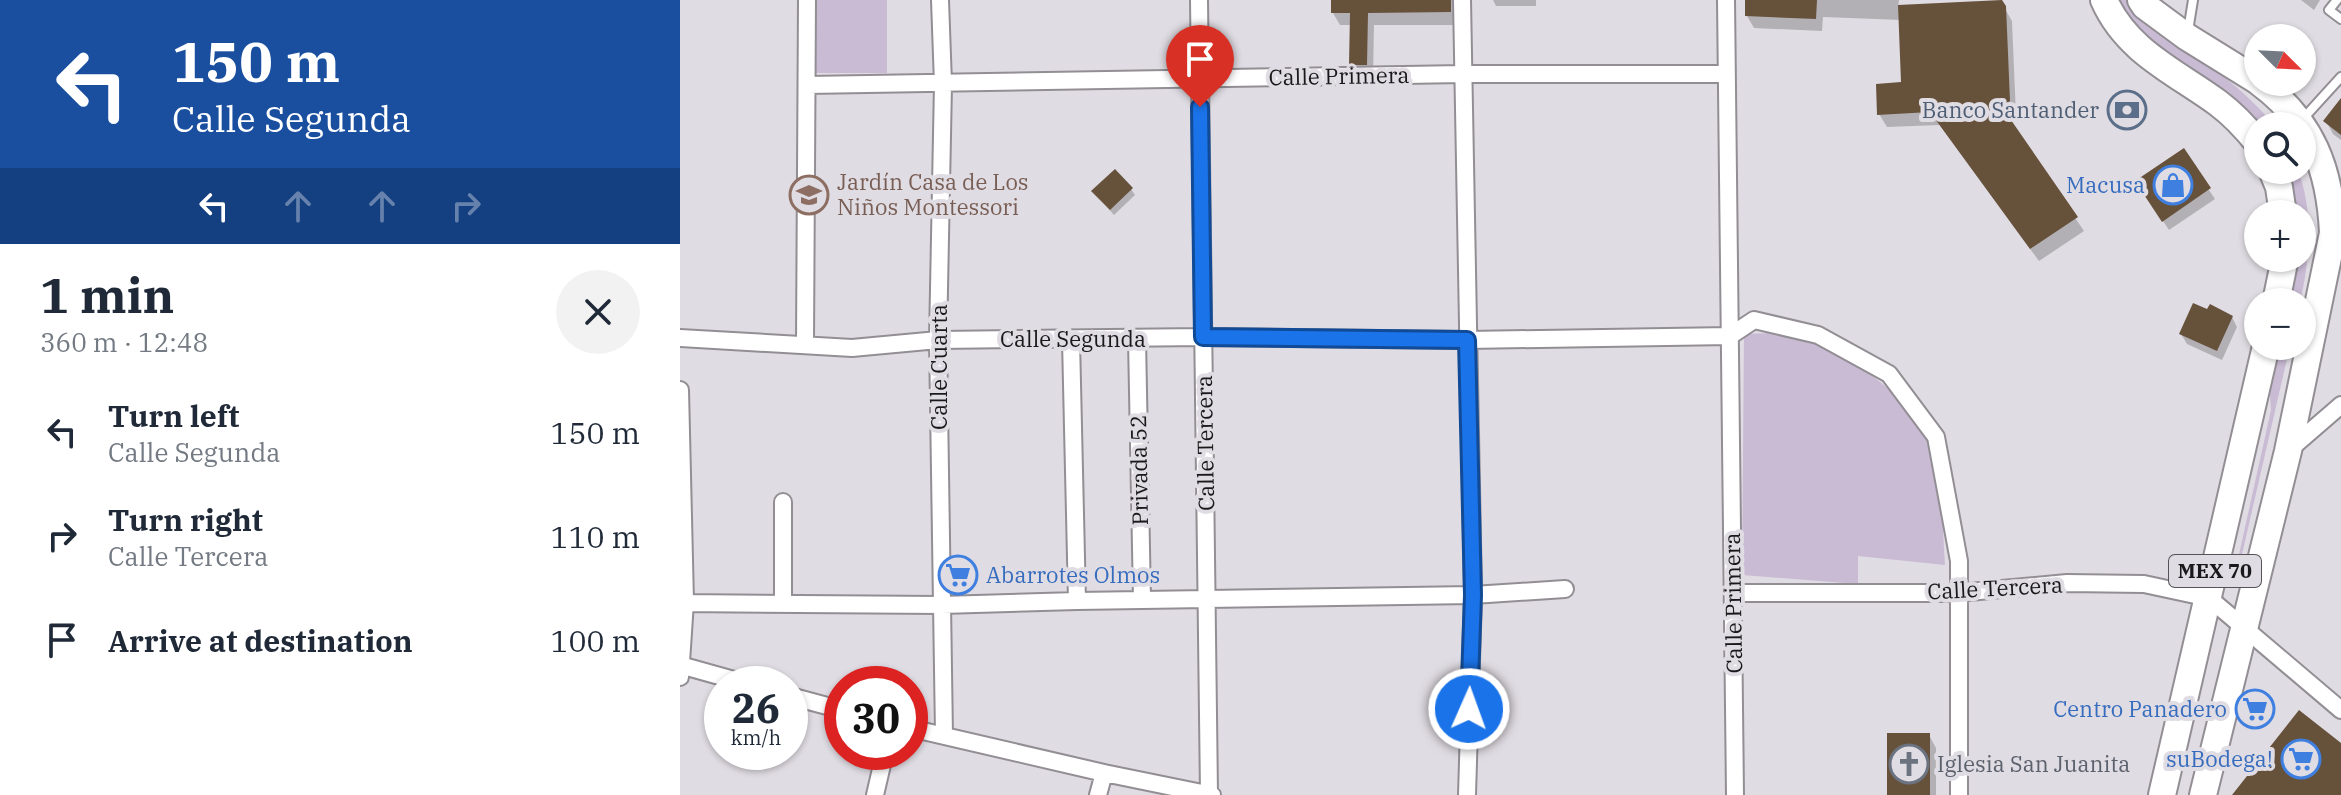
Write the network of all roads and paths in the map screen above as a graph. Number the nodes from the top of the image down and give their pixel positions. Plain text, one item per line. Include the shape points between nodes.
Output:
1 (807, 0) edge
2 (940, 0) edge
3 (1199, 0) edge
4 (1462, 0) edge
5 (1726, 0) edge
6 (2104, 0) edge
7 (2193, 0) edge
8 (2337, 0) edge
9 (2144, 2) edge
10 (2341, 19) edge
11 (2187, 37) junction
12 (2244, 73) edge
13 (1463, 74) junction
14 (1726, 74) junction
15 (2341, 77) edge
16 (1200, 79) junction
17 (943, 84) junction
18 (807, 85) junction
19 (2276, 96) edge
20 (2292, 112) edge
21 (2309, 112) edge
22 (2244, 126) edge
23 (2316, 150) edge
24 (1730, 336) junction
25 (1203, 337) junction
26 (680, 338) edge
27 (1137, 339) junction
28 (938, 340) junction
29 (1071, 340) junction
30 (1467, 340) junction
31 (805, 344) junction
32 (2263, 360) edge
33 (680, 390) edge
34 (2341, 405) edge
35 (2288, 451) junction
36 (783, 502) dead end
37 (1565, 589) dead end
38 (1734, 593) junction
39 (1958, 593) junction
40 (1473, 595) junction
41 (1207, 598) junction
42 (2209, 598) junction
43 (1142, 600) junction
44 (1077, 601) junction
45 (682, 602) edge
46 (783, 602) junction
47 (942, 605) junction
48 (2243, 628) junction
49 (681, 669) edge
50 (704, 674) edge
51 (2341, 710) edge
52 (928, 732) edge
53 (944, 735) junction
54 (881, 770) edge
55 (1104, 773) junction
56 (1211, 794) edge
57 (875, 795) edge
58 (1098, 795) edge
59 (1467, 795) edge
60 (1735, 795) edge
61 (1959, 795) edge
62 (2162, 795) edge
63 (2203, 795) edge

1 - 18 street
2 - 17 street, Calle Cuarta
3 - 16 street, Calle Tercera
4 - 13 street
5 - 14 street, Calle Primera
6 - 22 main road via 2140,50
7 - 11 lane
8 - 10 lane via 2329,10
9 - 11 main road, MEX 70
11 - 12 main road, MEX 70
13 - 14 street, Calle Primera
13 - 16 street, Calle Primera
13 - 30 street
14 - 24 street, Calle Primera
15 - 21 lane
16 - 17 street, Calle Primera
16 - 25 street, Calle Tercera
17 - 18 street, Calle Primera
17 - 28 street, Calle Cuarta
18 - 31 street
19 - 20 main road, MEX 70
23 - 35 main road, MEX 70 via 2331,197 2333,233
24 - 30 street, Calle Segunda
24 - 38 street, Calle Primera
24 - 39 street, Calle Segunda via 1754,320 1818,335 1889,374 1936,437 1959,561
25 - 27 street, Calle Segunda
25 - 30 street, Calle Segunda
25 - 41 street, Calle Tercera
26 - 31 street, Calle Segunda
27 - 29 street, Calle Segunda
27 - 43 street, Privada 52
28 - 29 street, Calle Segunda
28 - 31 street, Calle Segunda via 852,348
28 - 47 street, Calle Cuarta
29 - 44 street
30 - 40 street
32 - 42 main road, MEX 70
33 - 45 street
34 - 35 street
35 - 48 main road, MEX 70
36 - 46 street
37 - 40 street
38 - 39 street, Calle Tercera
38 - 60 street, Calle Primera
39 - 42 street, Calle Tercera via 2067,583 2144,584
39 - 61 street, Calle Segunda
40 - 41 street
40 - 59 street
41 - 43 street
41 - 56 street, Calle Tercera
42 - 48 street, Calle Tercera
42 - 62 main road, MEX 70
43 - 44 street
44 - 47 street
45 - 46 street
45 - 49 street
46 - 47 street
47 - 53 street, Calle Cuarta
48 - 51 street, Calle Tercera
48 - 63 main road, MEX 70
49 - 50 street
52 - 53 street
53 - 55 street
54 - 57 street
55 - 56 street
55 - 58 street

